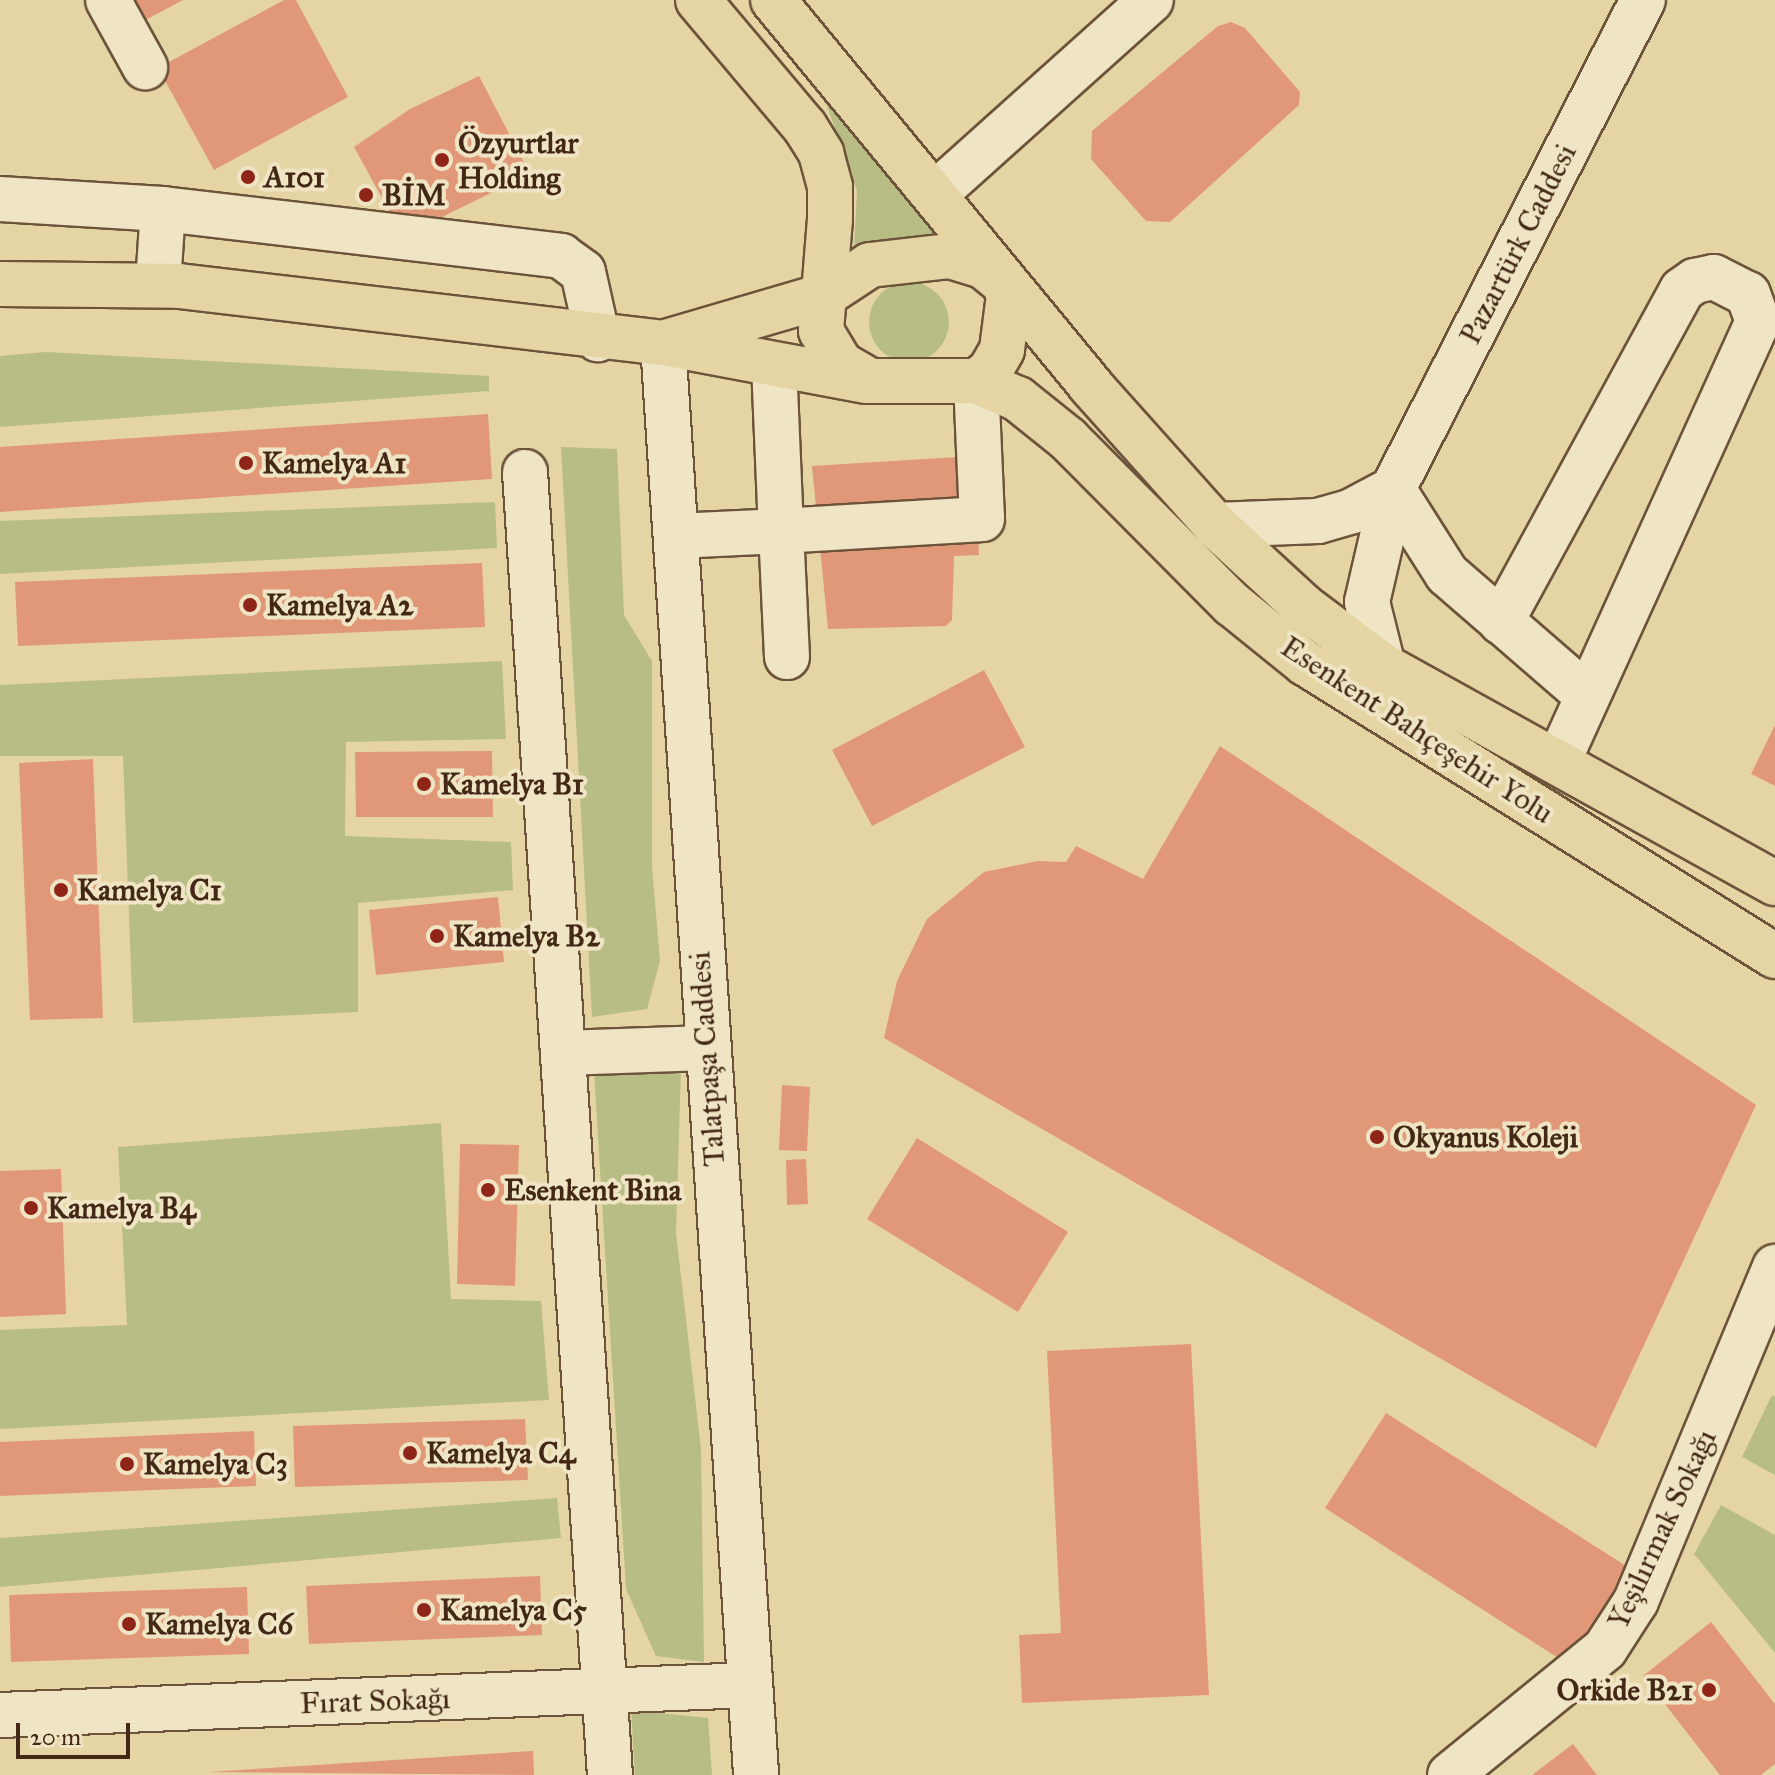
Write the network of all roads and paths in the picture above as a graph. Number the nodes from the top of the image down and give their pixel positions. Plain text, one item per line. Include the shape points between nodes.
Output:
1 (108, 0) edge
2 (698, 0) edge
3 (773, 0) edge
4 (1151, 0) edge
5 (1643, 0) edge
6 (145, 67) dead end
7 (935, 194) junction
8 (0, 199) edge
9 (163, 209) junction
10 (1003, 282) junction
11 (0, 284) edge
12 (158, 284) junction
13 (823, 296) junction
14 (598, 339) junction
15 (663, 343) junction
16 (774, 365) junction
17 (976, 381) junction
18 (880, 382) junction
19 (525, 472) dead end
20 (1393, 489) junction
21 (1215, 525) junction
22 (781, 531) junction
23 (676, 536) junction
24 (1501, 622) junction
25 (787, 657) dead end
26 (1383, 666) junction
27 (1588, 696) junction
28 (1558, 762) junction
29 (1775, 883) edge
30 (1775, 956) edge
31 (706, 1048) junction
32 (563, 1053) junction
33 (1775, 1267) edge
34 (750, 1685) junction
35 (605, 1693) junction
36 (0, 1715) edge
37 (610, 1775) edge
38 (756, 1775) edge
39 (1450, 1775) edge

1 - 6 street
2 - 13 main road, Esenkent Bahçeşehir Yolu via 821,153 830,187
3 - 7 main road, Esenkent Bahçeşehir Yolu
4 - 7 street
5 - 20 street, Pazartürk Caddesi
7 - 10 main road, Esenkent Bahçeşehir Yolu
8 - 9 street
9 - 12 street
9 - 14 street via 561,256 577,265 587,280
10 - 13 main road, Esenkent Bahçeşehir Yolu via 972,261 922,256 870,265
10 - 17 main road via 1010,304 1006,335 990,371
10 - 21 main road, Esenkent Bahçeşehir Yolu
11 - 12 main road
12 - 14 main road
13 - 15 main road
13 - 18 main road, Esenkent Bahçeşehir Yolu via 821,331 828,349 855,375
14 - 15 main road
15 - 16 main road
15 - 23 street, Talatpaşa Caddesi
16 - 18 main road
16 - 22 street
17 - 18 main road, Esenkent Bahçeşehir Yolu
17 - 22 street via 982,519
17 - 30 main road, Esenkent Bahçeşehir Yolu via 1005,391 1055,427 1232,604 1305,663
19 - 32 street
20 - 21 street via 1352,511 1318,521
20 - 24 street via 1440,565
20 - 26 street, Pazartürk Caddesi via 1367,602
21 - 26 main road, Esenkent Bahçeşehir Yolu via 1303,606
22 - 23 street
22 - 25 street
23 - 31 street, Talatpaşa Caddesi
24 - 27 street
24 - 27 street via 1682,290 1714,277 1748,294 1758,321
26 - 28 main road, Esenkent Bahçeşehir Yolu
27 - 28 street
28 - 29 main road, Esenkent Bahçeşehir Yolu
31 - 32 street
31 - 34 street, Talatpaşa Caddesi
32 - 35 street
33 - 39 street, Yeşilırmak Sokağı via 1636,1601 1605,1649
34 - 35 street, Fırat Sokağı
34 - 38 street, Talatpaşa Caddesi
35 - 36 street, Fırat Sokağı
35 - 37 street

